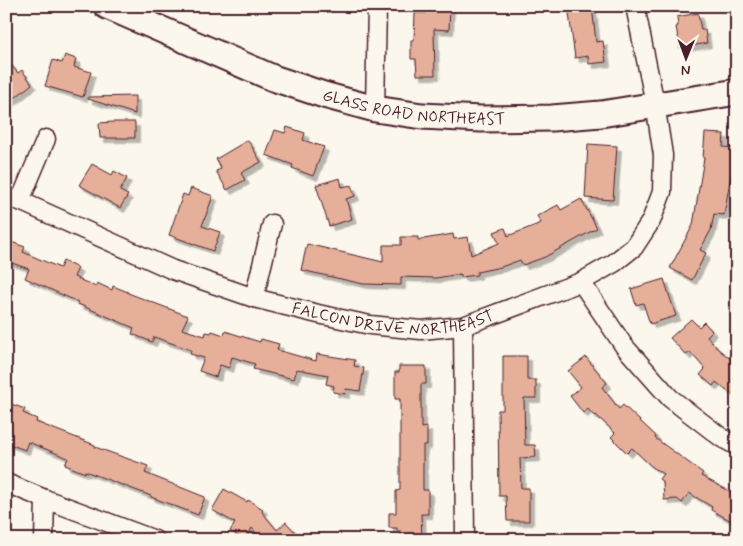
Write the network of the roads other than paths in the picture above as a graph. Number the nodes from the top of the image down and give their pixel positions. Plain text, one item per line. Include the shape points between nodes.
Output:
1 (107, 6) edge
2 (376, 6) edge
3 (635, 6) edge
4 (737, 92) edge
5 (655, 104) junction
6 (375, 109) junction
7 (46, 139) dead end
8 (13, 200) edge
9 (272, 224) dead end
10 (581, 282) junction
11 (254, 298) junction
12 (463, 326) junction
13 (737, 446) edge
14 (6, 483) edge
15 (45, 499) junction
16 (44, 540) edge
17 (155, 540) edge
18 (465, 540) edge

1 - 6 street, GLASS ROAD NORTHEAST via 273,78
2 - 6 street
3 - 5 street, FALCON DRIVE NORTHEAST
4 - 5 street, GLASS ROAD NORTHEAST
5 - 6 street, GLASS ROAD NORTHEAST via 602,114 552,118 422,116
5 - 10 street, FALCON DRIVE NORTHEAST via 663,155 662,192 651,221 634,247
7 - 8 street
8 - 11 street, FALCON DRIVE NORTHEAST via 173,270
9 - 11 street
10 - 12 street, FALCON DRIVE NORTHEAST
10 - 13 street via 624,346 670,398
11 - 12 street, FALCON DRIVE NORTHEAST via 370,325 421,330
12 - 18 street
14 - 15 street
15 - 16 street
15 - 17 street

